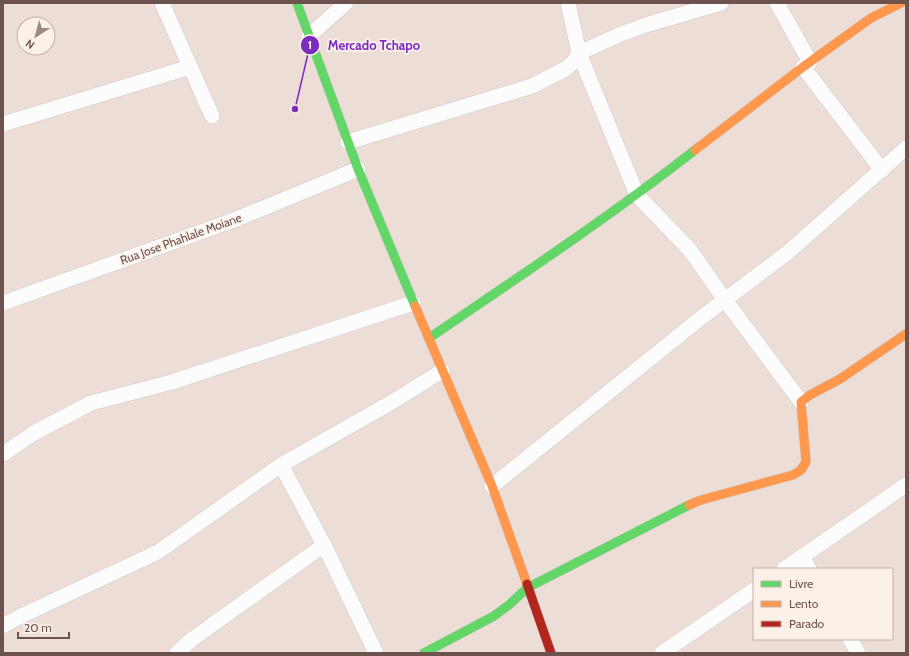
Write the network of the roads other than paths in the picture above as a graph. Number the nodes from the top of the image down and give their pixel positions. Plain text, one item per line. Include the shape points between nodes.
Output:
1 (162, 3) edge
2 (297, 3) edge
3 (346, 3) edge
4 (568, 3) edge
5 (721, 3) edge
6 (777, 3) edge
7 (901, 3) edge
8 (309, 36) junction
9 (579, 53) junction
10 (806, 64) junction
11 (190, 67) junction
12 (212, 116) dead end
13 (3, 124) edge
14 (348, 142) junction
15 (906, 148) edge
16 (358, 170) junction
17 (882, 170) junction
18 (637, 195) junction
19 (725, 300) junction
20 (3, 303) edge
21 (413, 303) junction
22 (906, 334) edge
23 (429, 338) junction
24 (442, 371) junction
25 (801, 402) junction
26 (3, 454) edge
27 (281, 464) junction
28 (906, 484) edge
29 (492, 486) junction
30 (324, 544) junction
31 (805, 563) edge
32 (788, 568) edge
33 (527, 588) junction
34 (753, 591) edge
35 (3, 626) edge
36 (851, 640) edge
37 (177, 653) edge
38 (376, 653) edge
39 (424, 653) edge
40 (552, 653) edge
41 (662, 653) edge
42 (858, 653) edge

1 - 11 street
2 - 8 street
3 - 8 street
4 - 9 street
5 - 9 street via 635,29
6 - 10 street
7 - 10 street via 871,18
8 - 14 street
9 - 14 street via 567,68 532,86
9 - 18 street
10 - 17 street
10 - 18 street
11 - 12 street
11 - 13 street
14 - 16 street
15 - 17 street
16 - 20 street, Rua Jose Phahlale Moiane via 234,220
16 - 21 street
17 - 19 street via 787,253
18 - 19 street via 690,250
18 - 23 street
19 - 25 street
19 - 29 street
21 - 23 street
21 - 26 street via 178,380 91,403 34,433
22 - 25 street
23 - 24 street
24 - 27 street
24 - 29 street
25 - 33 street via 806,462 801,470 793,475 701,500 680,509
27 - 30 street
27 - 35 street via 158,552
28 - 31 street
29 - 33 street
30 - 37 street via 191,640
30 - 38 street
31 - 32 street
33 - 39 street via 494,616
33 - 40 street
34 - 41 street
36 - 42 street

